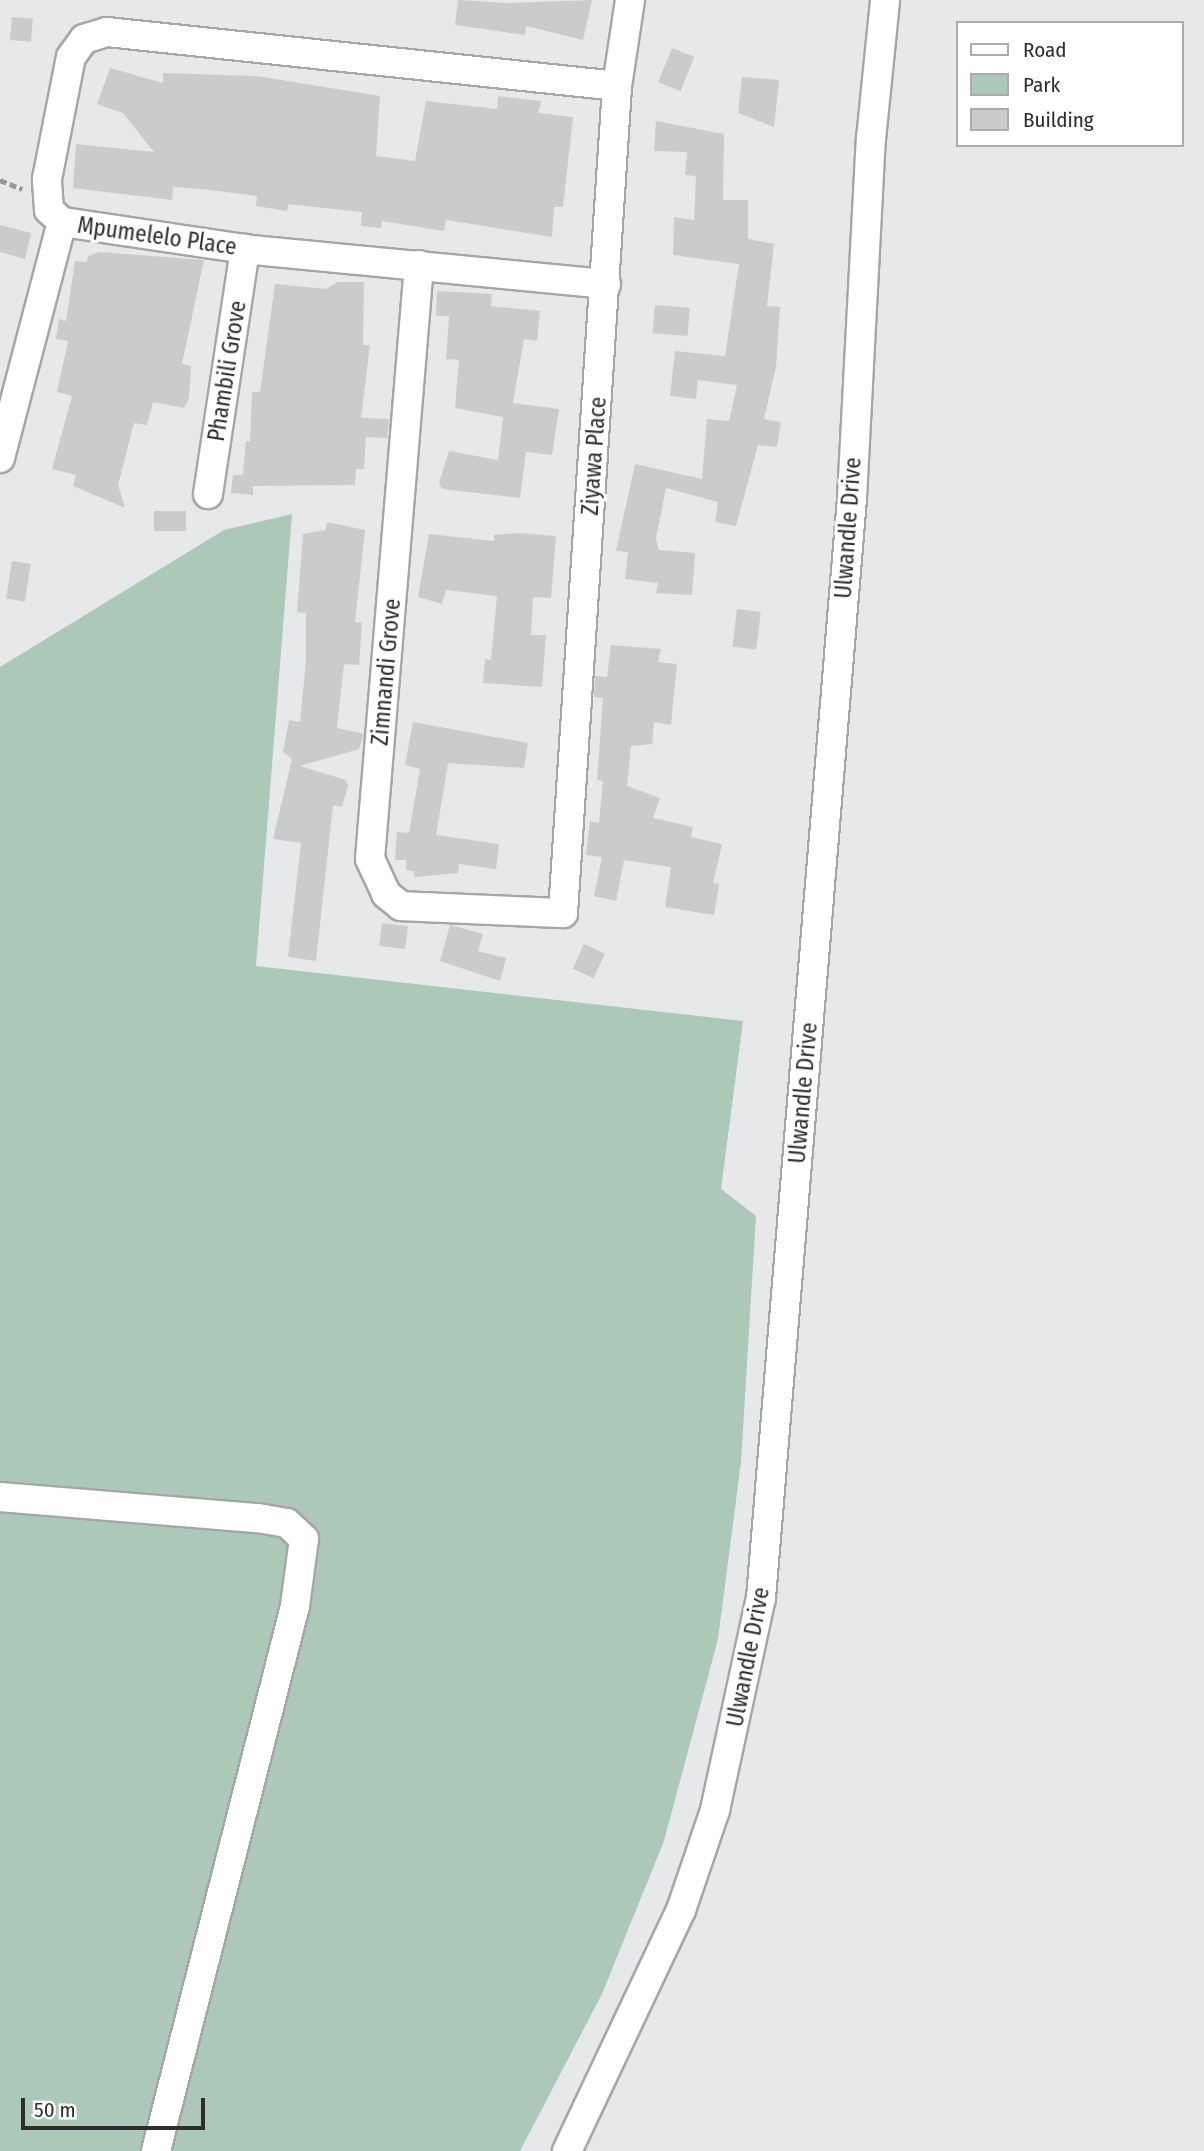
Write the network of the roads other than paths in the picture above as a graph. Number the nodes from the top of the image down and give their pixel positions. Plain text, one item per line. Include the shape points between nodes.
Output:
1 (631, 0) edge
2 (885, 0) edge
3 (617, 86) junction
4 (62, 222) junction
5 (246, 249) junction
6 (419, 265) junction
7 (606, 284) junction
8 (0, 458) edge
9 (208, 494) dead end
10 (563, 913) joint
11 (0, 1497) edge
12 (156, 2151) edge
13 (567, 2151) edge

1 - 3 street, Ziyawa Place
2 - 13 street, Ulwandle Drive via 871,139 852,498 761,1598 715,1810 681,1910
3 - 4 street, Mpumelelo Place via 107,32 84,40 71,57 62,89 47,179 49,209
3 - 7 street, Ziyawa Place
4 - 5 street, Mpumelelo Place
4 - 8 street
5 - 6 street, Mpumelelo Place
5 - 9 street, Phambili Grove
6 - 7 street, Mpumelelo Place
6 - 10 street, Zimnandi Grove via 370,859 386,894 401,906
7 - 10 street, Ziyawa Place
11 - 12 street via 258,1518 287,1523 304,1539 295,1605

